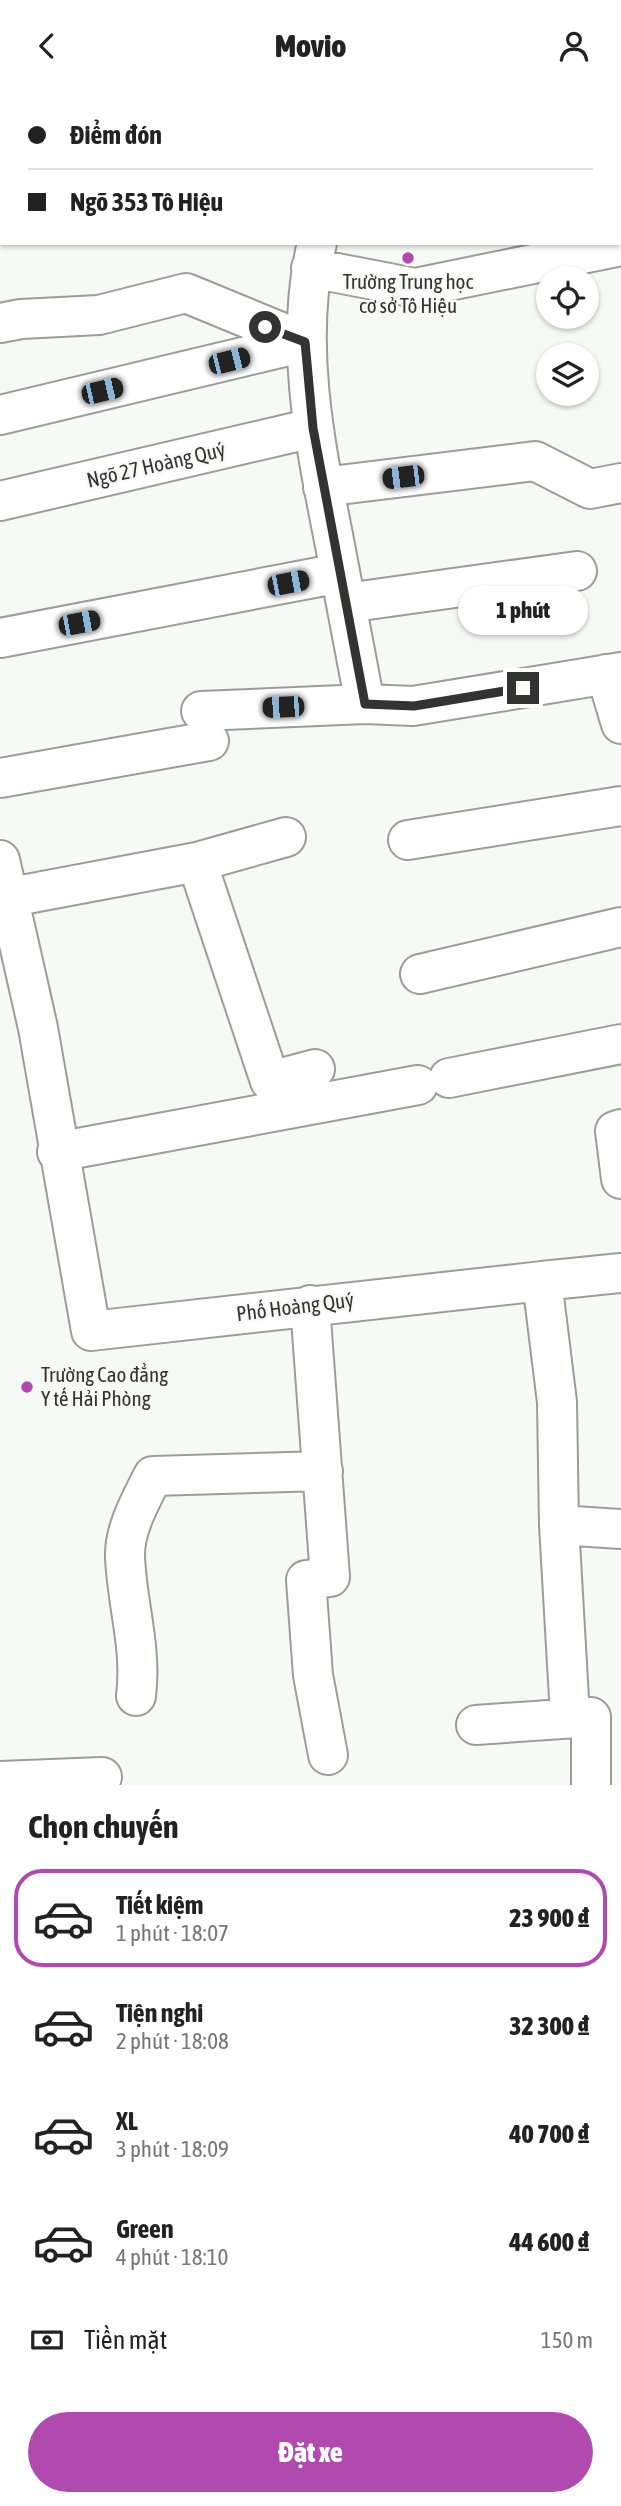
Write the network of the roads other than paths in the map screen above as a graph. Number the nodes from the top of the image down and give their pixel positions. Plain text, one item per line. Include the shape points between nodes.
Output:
1 (621, 246) edge
2 (314, 256) edge
3 (0, 323) edge
4 (305, 342) junction
5 (0, 415) edge
6 (313, 428) junction
7 (621, 483) edge
8 (323, 487) junction
9 (0, 502) edge
10 (578, 571) dead end
11 (343, 588) junction
12 (0, 638) edge
13 (613, 673) edge
14 (365, 704) junction
15 (621, 724) edge
16 (0, 778) edge
17 (621, 806) edge
18 (286, 837) dead end
19 (408, 840) dead end
20 (0, 860) edge
21 (197, 862) junction
22 (4, 898) edge
23 (621, 927) edge
24 (420, 974) dead end
25 (621, 1044) edge
26 (315, 1069) dead end
27 (621, 1129) edge
28 (57, 1152) junction
29 (621, 1178) edge
30 (621, 1273) edge
31 (542, 1281) junction
32 (310, 1305) junction
33 (323, 1471) junction
34 (559, 1525) junction
35 (621, 1529) edge
36 (136, 1696) dead end
37 (570, 1716) junction
38 (476, 1725) dead end
39 (328, 1755) dead end
40 (102, 1777) dead end
41 (0, 1781) edge
42 (590, 1785) edge

1 - 2 street via 415,288
2 - 4 street
3 - 4 street via 99,315 186,293
4 - 5 street
4 - 6 street
6 - 8 street
6 - 9 street, Ngõ 27 Hoàng Quý
7 - 8 street via 590,489 535,461
8 - 11 street
10 - 11 street
11 - 12 street
11 - 14 street
13 - 14 street via 414,706
13 - 15 street
14 - 16 street via 205,726
17 - 19 street
18 - 21 street
20 - 22 street, Phố Hoàng Quý
21 - 22 street
21 - 26 street via 270,1080
22 - 28 street, Phố Hoàng Quý via 38,1028
23 - 24 street
25 - 28 street
27 - 29 street via 615,1131
28 - 32 street, Phố Hoàng Quý via 91,1331
30 - 31 street, Phố Hoàng Quý
31 - 32 street, Phố Hoàng Quý
31 - 34 street via 557,1402
32 - 33 street
33 - 36 street via 153,1476 134,1516 125,1555 136,1628
33 - 39 street via 330,1577 306,1580 313,1675
34 - 35 street
34 - 37 street
37 - 38 street
37 - 42 street via 590,1717
40 - 41 street

